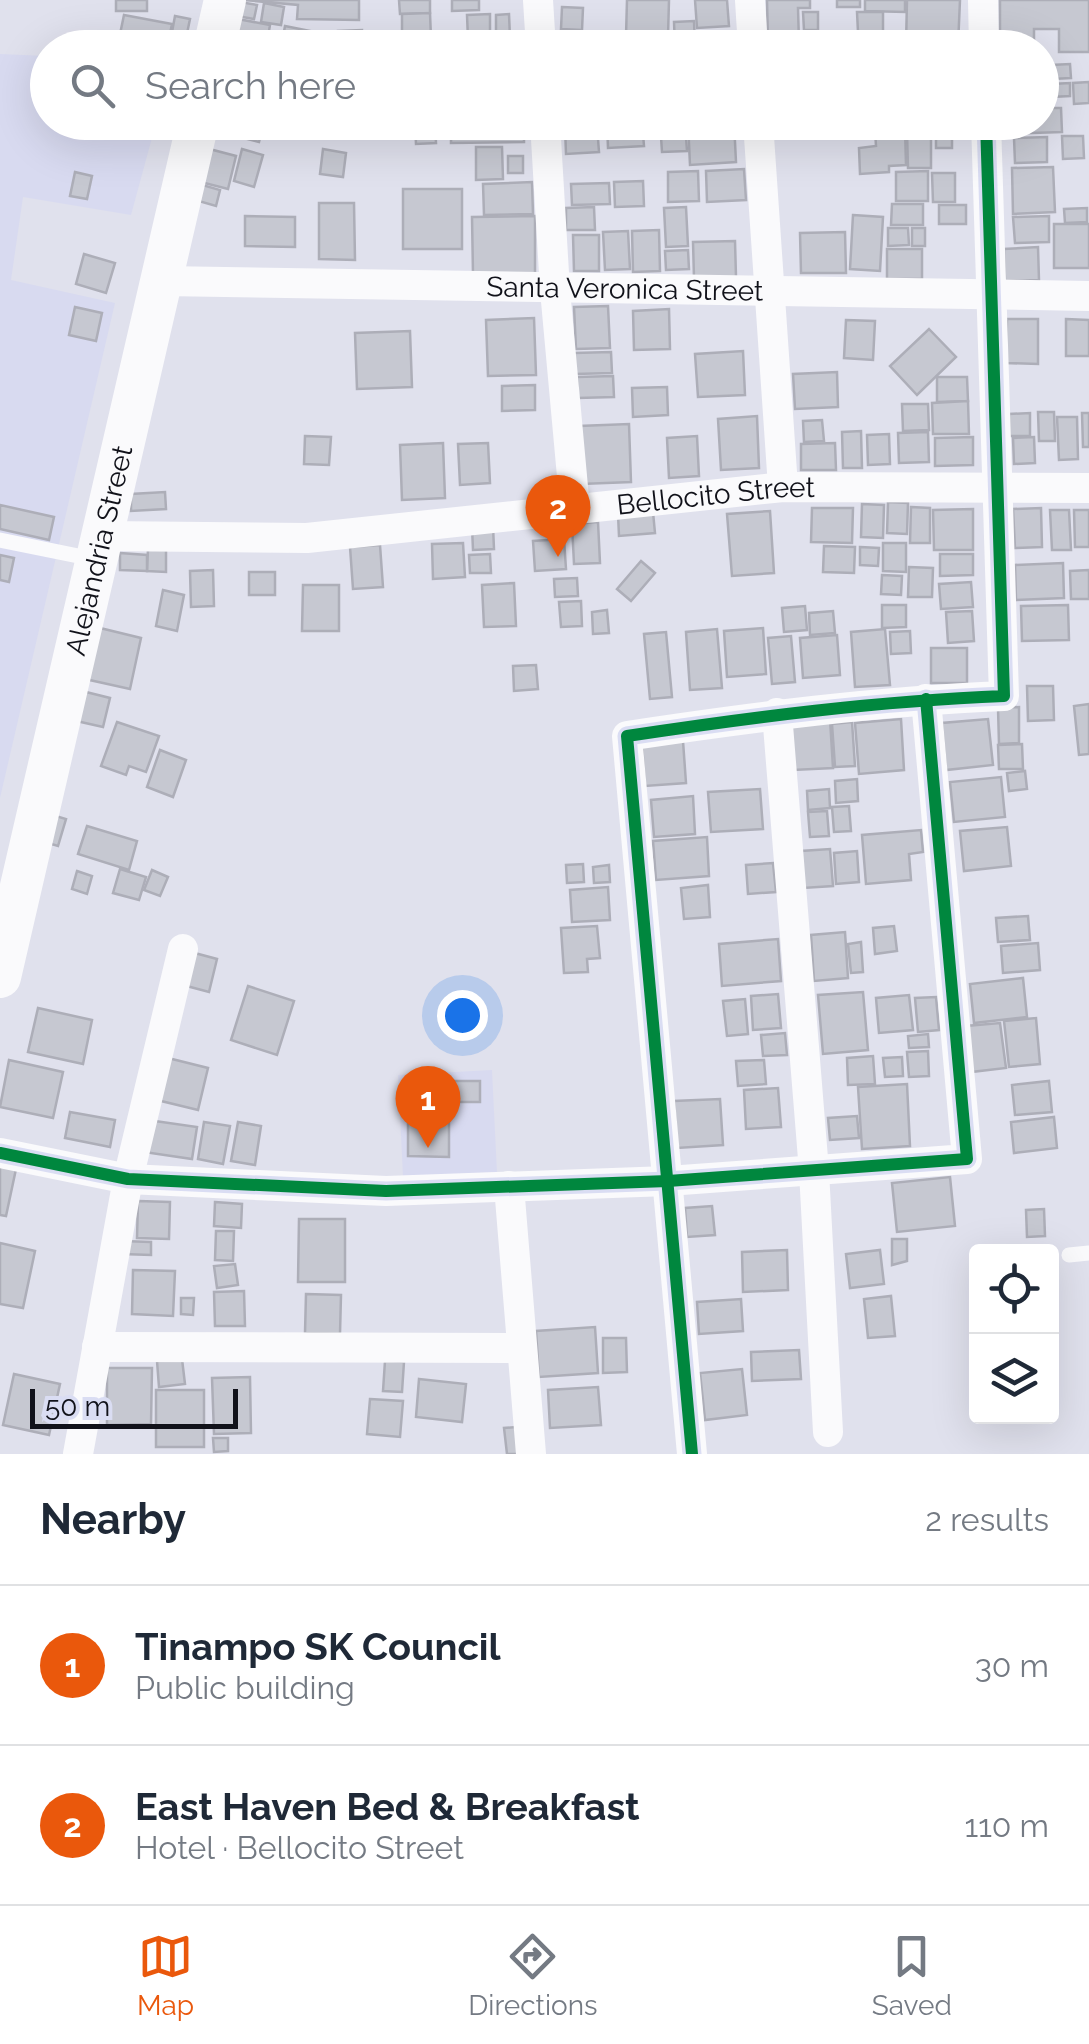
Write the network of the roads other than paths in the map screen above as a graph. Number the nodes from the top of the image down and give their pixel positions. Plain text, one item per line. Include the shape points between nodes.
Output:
1 (225, 0) edge
2 (538, 0) edge
3 (750, 0) edge
4 (983, 0) edge
5 (218, 30) edge
6 (540, 30) edge
7 (752, 30) edge
8 (984, 30) edge
9 (194, 140) edge
10 (547, 140) edge
11 (759, 140) edge
12 (987, 140) edge
13 (162, 281) junction
14 (556, 290) junction
15 (768, 290) junction
16 (991, 294) junction
17 (1089, 296) edge
18 (783, 487) junction
19 (1089, 488) edge
20 (996, 489) junction
21 (575, 509) junction
22 (0, 540) edge
23 (100, 548) junction
24 (926, 699) junction
25 (777, 714) junction
26 (183, 949) dead end
27 (0, 977) edge
28 (0, 1153) edge
29 (814, 1171) junction
30 (128, 1178) junction
31 (668, 1181) junction
32 (510, 1186) junction
33 (1089, 1253) edge
34 (1069, 1256) dead end
35 (97, 1347) junction
36 (522, 1348) junction
37 (828, 1432) dead end
38 (78, 1454) edge
39 (531, 1454) edge
40 (692, 1454) edge

1 - 5 main road
2 - 6 street
3 - 7 street
4 - 8 street
9 - 13 main road, Alejandria Street
10 - 14 street
11 - 15 street
12 - 16 street
13 - 14 street, Santa Veronica Street
13 - 23 main road, Alejandria Street
14 - 15 street, Santa Veronica Street
14 - 21 street
15 - 16 street, Santa Veronica Street
15 - 18 street
16 - 17 street, Santa Veronica Street
16 - 20 street
18 - 20 street, Bellocito Street
18 - 21 street, Bellocito Street
19 - 20 street, Bellocito Street
20 - 24 street via 1004,696
21 - 23 street, Bellocito Street via 307,538
22 - 23 lane
23 - 27 main road, Alejandria Street
24 - 25 street
24 - 29 street via 966,1159
25 - 29 street
25 - 31 street via 627,736
26 - 30 street
28 - 30 street
29 - 31 street
29 - 37 street
30 - 32 street via 386,1191
30 - 35 street
31 - 32 street
31 - 40 street
32 - 36 street
33 - 34 lane
35 - 36 street
35 - 38 street
36 - 39 street

